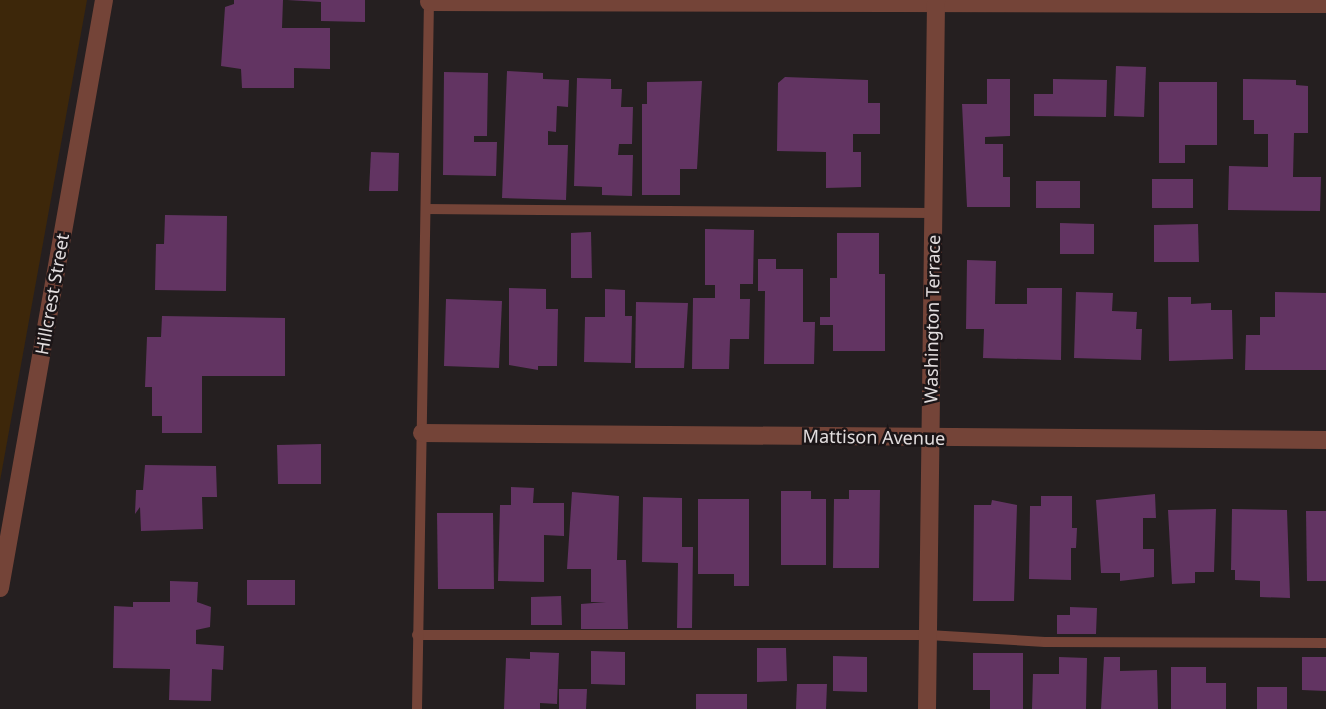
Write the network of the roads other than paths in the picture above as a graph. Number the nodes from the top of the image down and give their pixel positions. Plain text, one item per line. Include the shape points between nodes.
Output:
1 (104, 0) edge
2 (936, 1) edge
3 (429, 2) joint
4 (1326, 4) edge
5 (426, 209) junction
6 (933, 213) junction
7 (422, 433) junction
8 (931, 438) junction
9 (1326, 440) edge
10 (0, 588) edge
11 (417, 635) junction
12 (928, 635) junction
13 (1326, 643) edge
14 (417, 709) edge
15 (927, 709) edge

1 - 10 street, Hillcrest Street
2 - 3 street
2 - 4 street
2 - 6 street, Washington Terrace
3 - 5 lane
5 - 6 lane
5 - 7 lane
6 - 8 street, Washington Terrace
7 - 8 street, Mattison Avenue
7 - 11 lane
8 - 9 street, Mattison Avenue
8 - 12 street, Washington Terrace
11 - 12 lane
11 - 14 lane
12 - 13 lane via 1045,642
12 - 15 street, Washington Terrace

